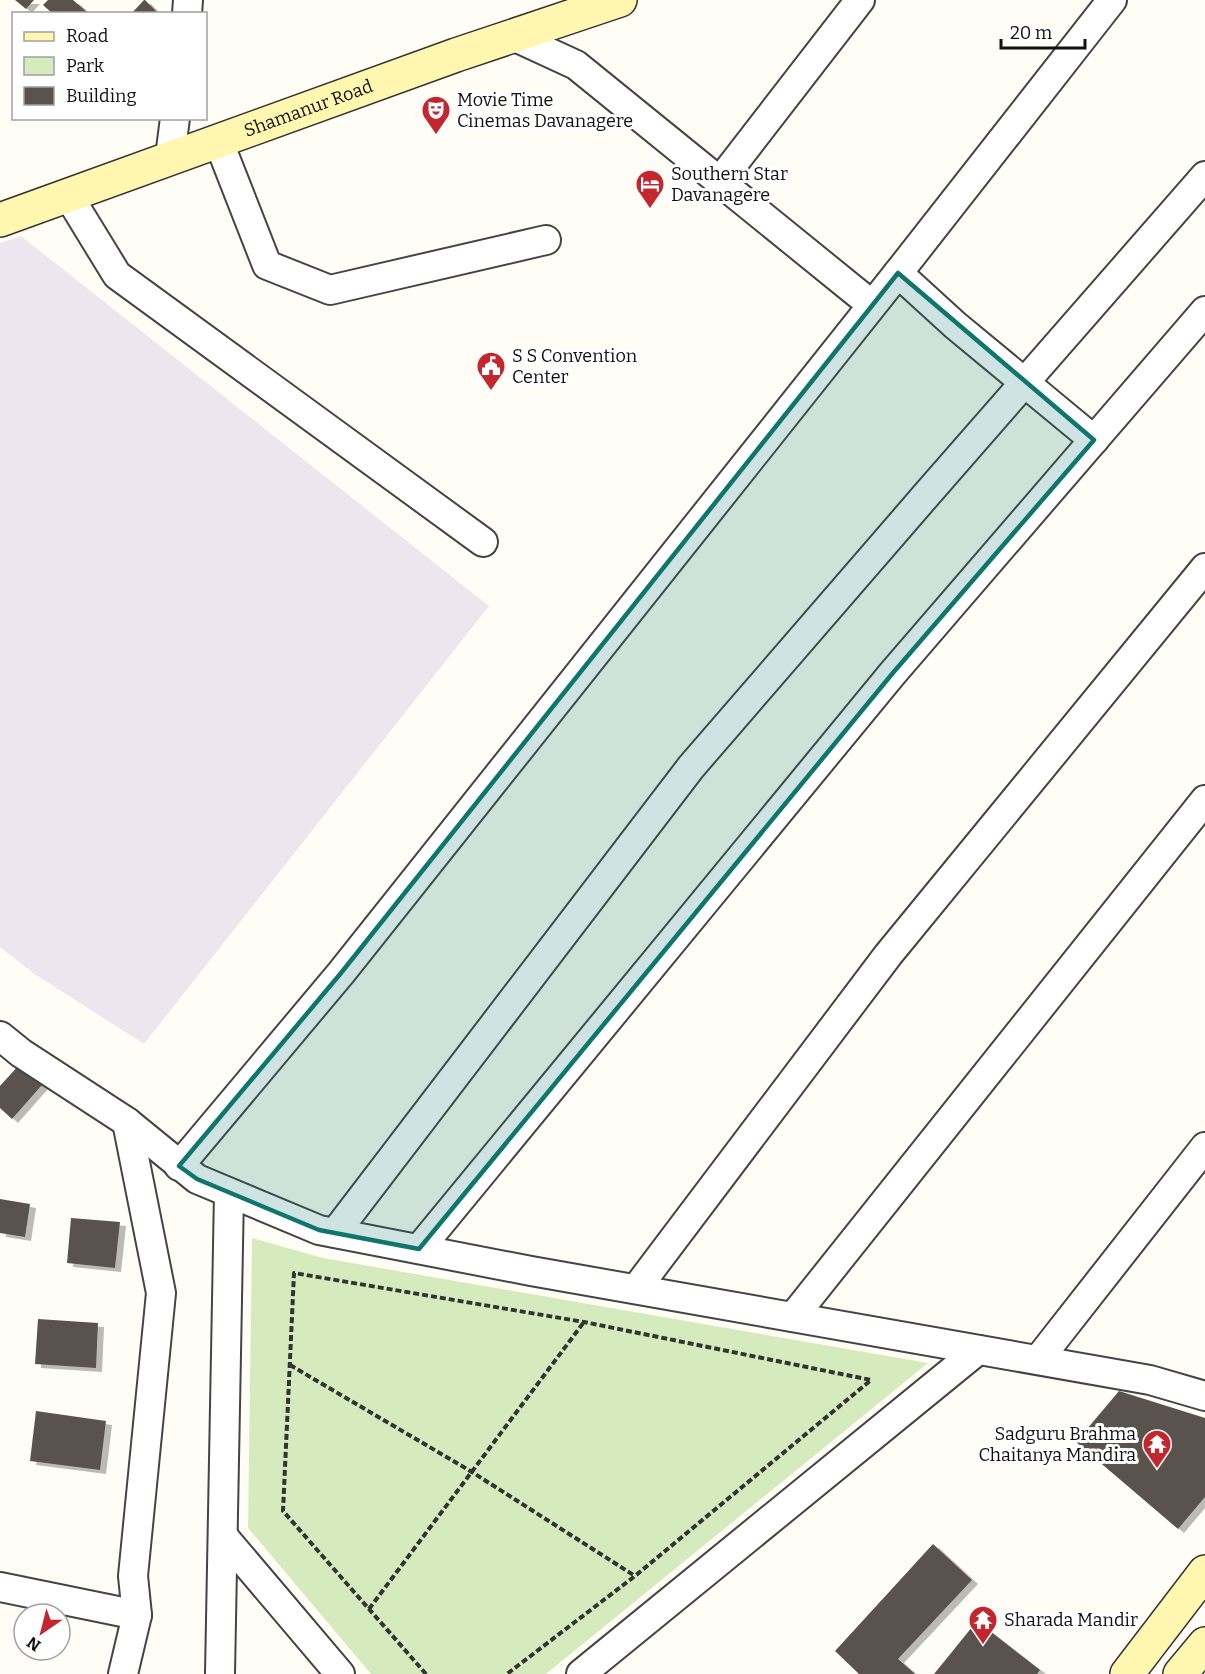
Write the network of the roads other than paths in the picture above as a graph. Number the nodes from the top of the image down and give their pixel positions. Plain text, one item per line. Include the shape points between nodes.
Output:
1 (860, 0) edge
2 (1112, 0) edge
3 (609, 2) edge
4 (513, 36) junction
5 (175, 120) edge
6 (218, 140) junction
7 (170, 157) junction
8 (1205, 176) edge
9 (720, 181) junction
10 (68, 195) junction
11 (0, 220) edge
12 (546, 240) dead end
13 (898, 273) junction
14 (872, 305) junction
15 (1205, 311) edge
16 (1025, 382) junction
17 (1094, 440) junction
18 (483, 542) dead end
19 (1205, 568) edge
20 (1205, 800) edge
21 (0, 1036) edge
22 (127, 1122) junction
23 (1205, 1147) edge
24 (179, 1166) junction
25 (229, 1193) junction
26 (335, 1233) junction
27 (419, 1249) junction
28 (636, 1289) junction
29 (793, 1317) junction
30 (978, 1350) junction
31 (1038, 1360) junction
32 (1205, 1396) edge
33 (223, 1536) junction
34 (1205, 1572) edge
35 (0, 1587) edge
36 (137, 1615) junction
37 (1205, 1644) edge
38 (123, 1674) edge
39 (220, 1674) edge
40 (340, 1674) edge
41 (581, 1674) edge
42 (1127, 1674) edge
43 (1180, 1674) edge

1 - 9 street
2 - 13 street
3 - 4 main road, Shamanur Road
4 - 6 main road, Shamanur Road
4 - 9 street via 576,64
5 - 7 street
6 - 7 main road, Shamanur Road
6 - 12 street via 267,266 330,290
7 - 10 main road, Shamanur Road
8 - 16 street
9 - 14 street
10 - 11 main road, Shamanur Road
10 - 18 street via 117,275
13 - 14 street
13 - 16 street
14 - 24 street via 341,973
15 - 17 street
16 - 17 street
16 - 26 street via 691,768
17 - 27 street via 892,674
19 - 28 street via 888,955
20 - 29 street
21 - 22 street
22 - 24 street
22 - 36 street via 161,1293 133,1576
23 - 31 street
24 - 25 street
25 - 26 street
25 - 33 street
26 - 27 street
27 - 28 street
28 - 29 street
29 - 30 street
30 - 31 street
30 - 41 street
31 - 32 street via 1150,1380
33 - 39 street
33 - 40 street
34 - 42 main road
35 - 36 street
36 - 38 street
37 - 43 main road

